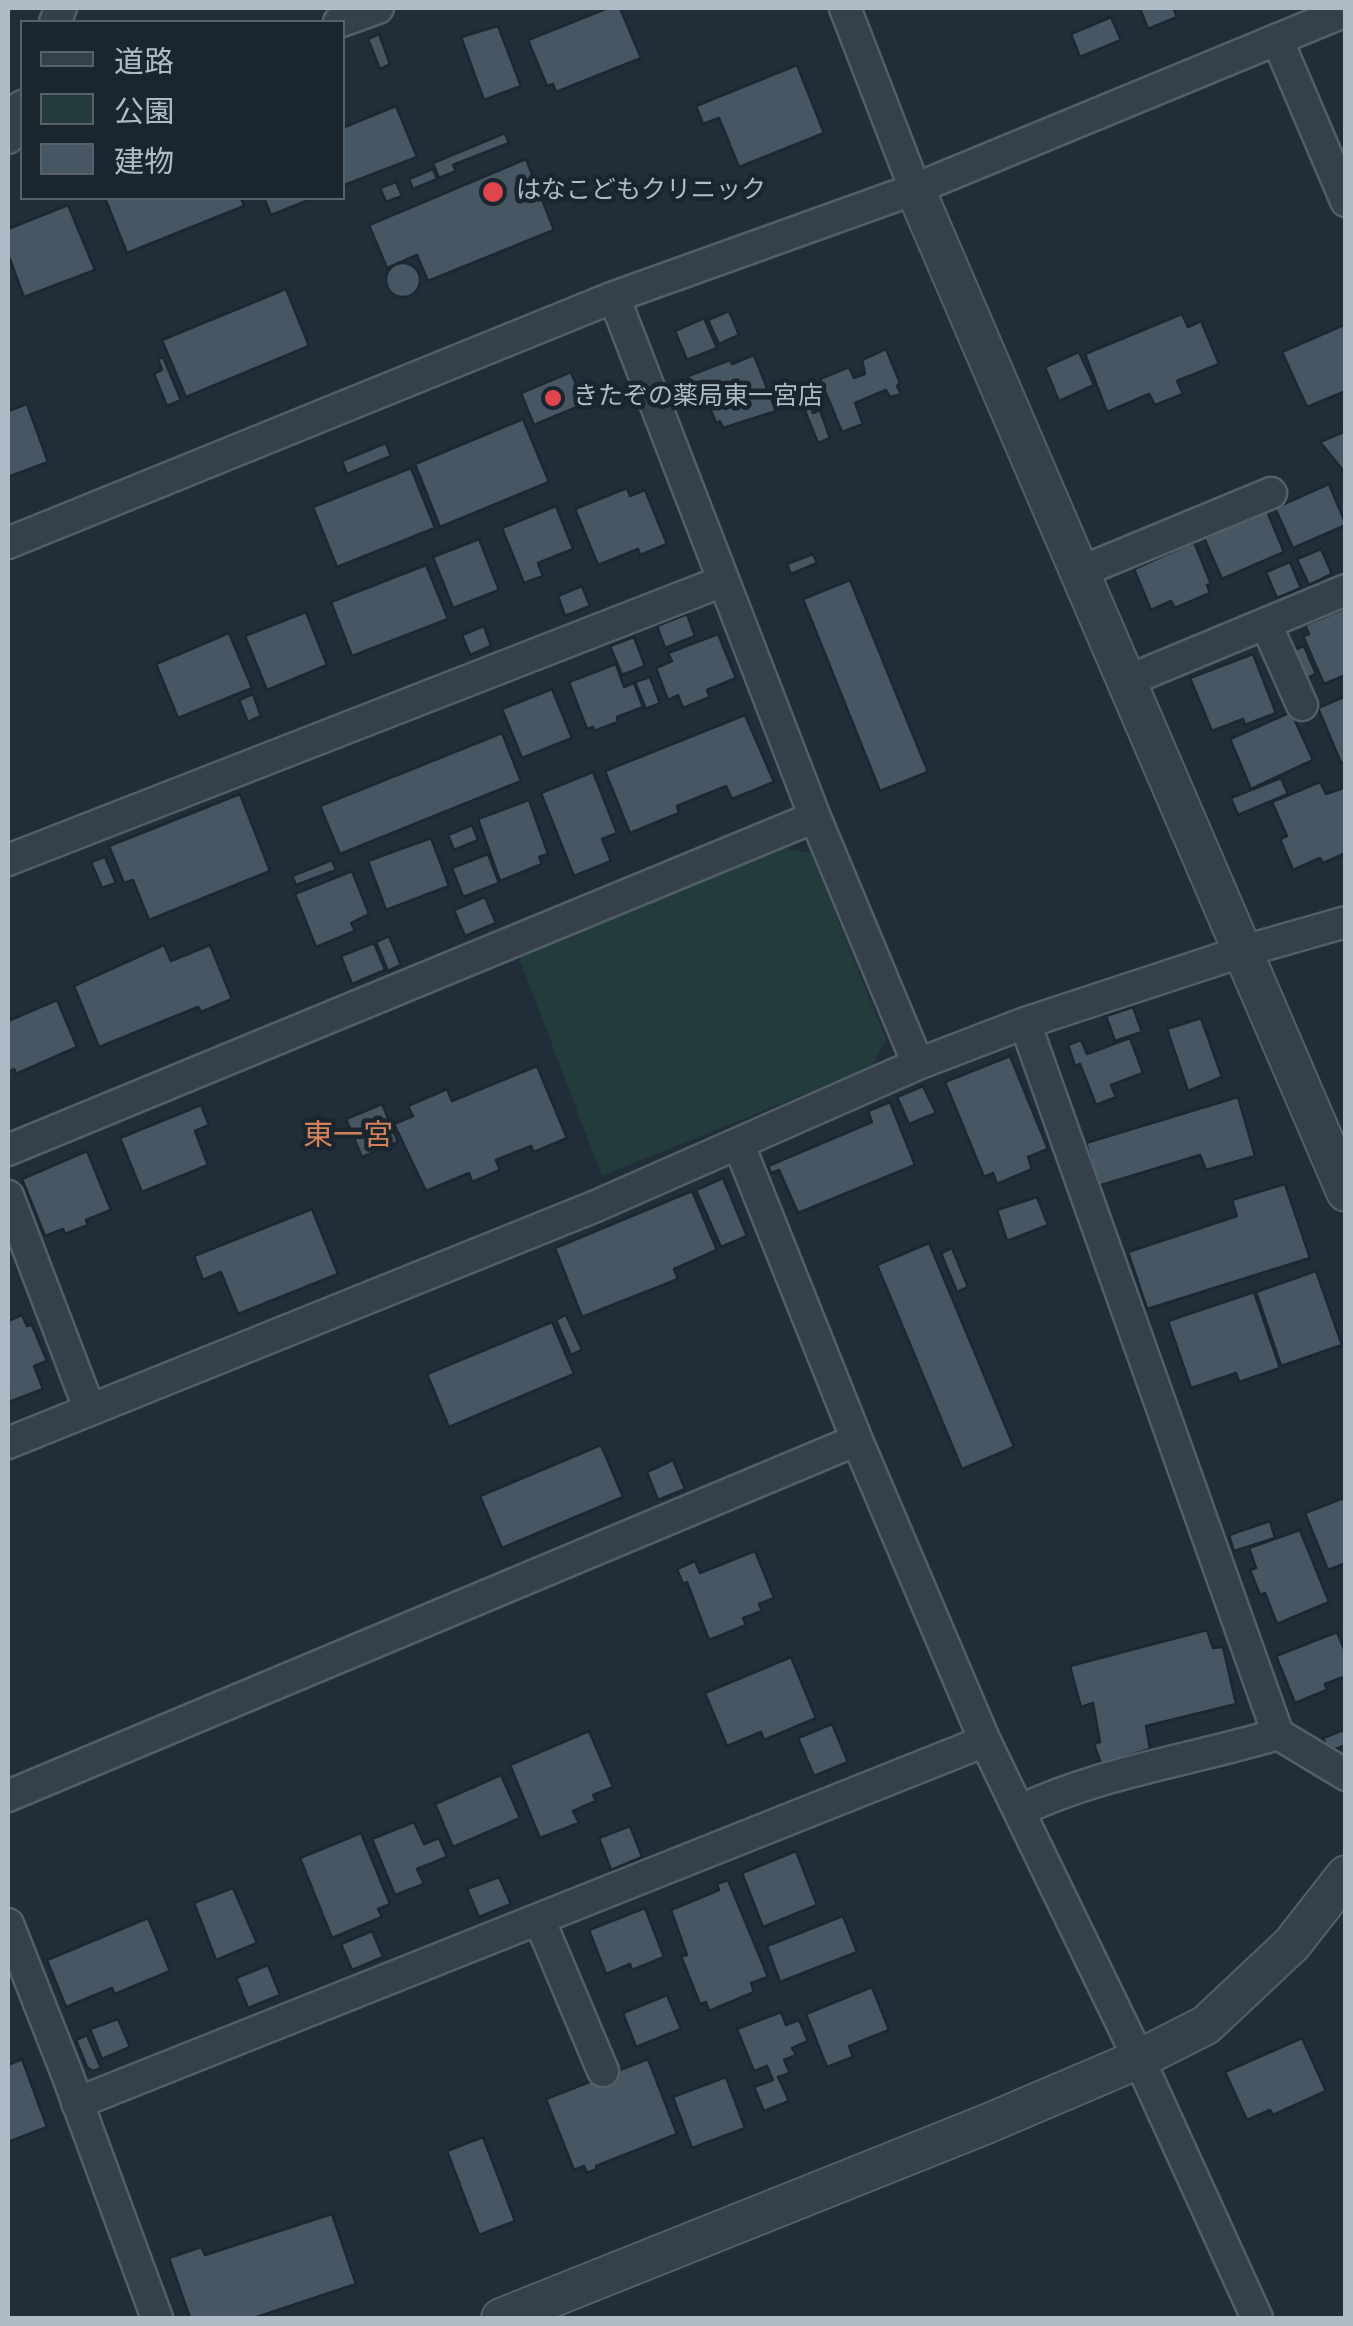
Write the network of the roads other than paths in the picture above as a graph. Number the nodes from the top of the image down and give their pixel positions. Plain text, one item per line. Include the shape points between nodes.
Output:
1 (378, 8) edge
2 (845, 8) edge
3 (1346, 11) edge
4 (345, 20) edge
5 (1277, 39) junction
6 (20, 111) edge
7 (8, 138) edge
8 (915, 189) junction
9 (1346, 201) edge
10 (614, 297) junction
11 (1270, 493) dead end
12 (8, 543) edge
13 (1080, 572) junction
14 (724, 582) junction
15 (1346, 590) edge
16 (1266, 624) junction
17 (1127, 681) junction
18 (1302, 705) dead end
19 (815, 817) junction
20 (8, 860) edge
21 (1346, 922) edge
22 (1244, 951) junction
23 (1026, 1023) junction
24 (918, 1064) junction
25 (739, 1145) junction
26 (8, 1150) edge
27 (1346, 1192) edge
28 (8, 1196) edge
29 (89, 1408) junction
30 (857, 1440) junction
31 (8, 1443) edge
32 (1278, 1734) junction
33 (984, 1741) junction
34 (1346, 1775) edge
35 (8, 1796) edge
36 (1019, 1811) junction
37 (1346, 1875) edge
38 (539, 1919) junction
39 (8, 1924) edge
40 (1139, 2059) junction
41 (603, 2071) dead end
42 (78, 2103) junction
43 (157, 2318) edge
44 (501, 2318) edge
45 (1257, 2318) edge

1 - 4 street
2 - 8 street
3 - 5 street
5 - 8 street
5 - 9 street
6 - 7 street
8 - 10 street
8 - 13 street
10 - 12 street
10 - 14 street
11 - 13 street
13 - 17 street
14 - 19 street
14 - 20 street
15 - 16 street
16 - 17 street
16 - 18 street
17 - 22 street
19 - 24 street
19 - 26 street
21 - 22 street
22 - 23 street
22 - 27 street
23 - 24 street
23 - 32 street
24 - 25 street
25 - 29 street
25 - 30 street
28 - 29 street
29 - 31 street
30 - 33 street
30 - 35 street
32 - 34 street
32 - 36 street via 1099,1781
33 - 36 street
33 - 38 street
36 - 40 street
37 - 40 street via 1292,1944 1206,2025
38 - 41 street
38 - 42 street
39 - 42 street
40 - 44 street
40 - 45 street
42 - 43 street

